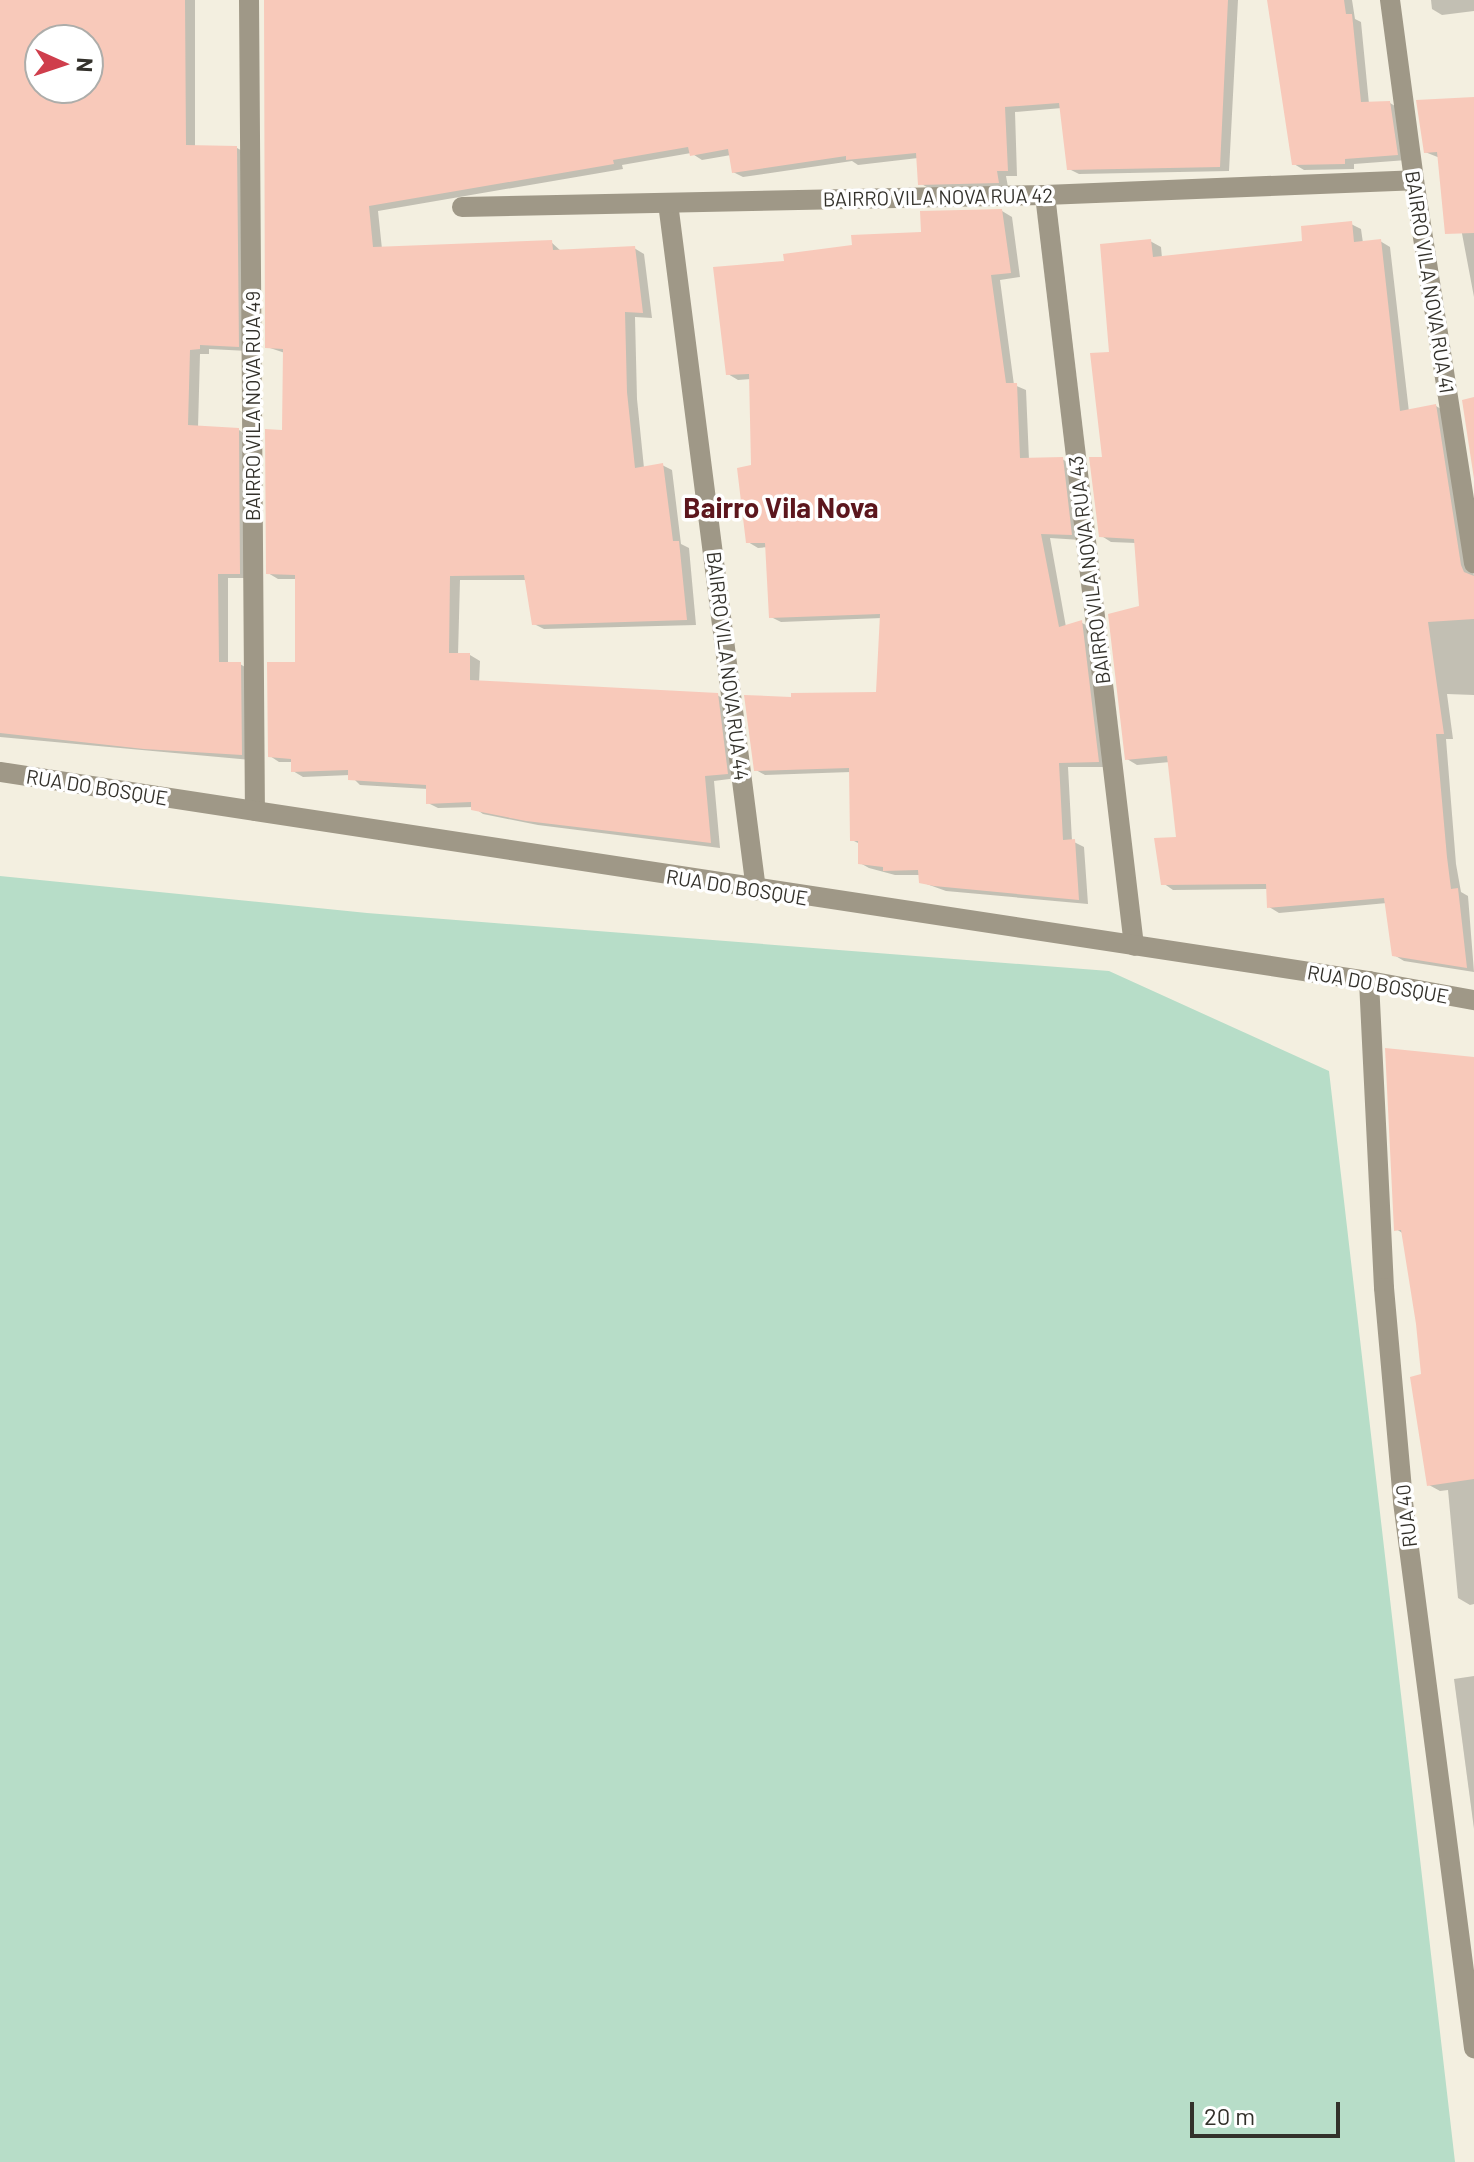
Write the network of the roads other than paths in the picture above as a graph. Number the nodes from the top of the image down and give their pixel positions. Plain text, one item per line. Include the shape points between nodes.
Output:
1 (249, 0) edge
2 (1390, 0) edge
3 (1414, 180) junction
4 (1045, 195) junction
5 (668, 203) junction
6 (462, 207) dead end
7 (1474, 563) edge
8 (0, 772) edge
9 (255, 811) junction
10 (756, 890) junction
11 (1134, 946) junction
12 (1369, 981) junction
13 (1474, 1000) edge
14 (1474, 2048) edge

1 - 9 street, BAIRRO VILA NOVA RUA 49
2 - 3 street, BAIRRO VILA NOVA RUA 41
3 - 4 street, BAIRRO VILA NOVA RUA 42
3 - 7 street, BAIRRO VILA NOVA RUA 41
4 - 5 street, BAIRRO VILA NOVA RUA 42
4 - 11 street, BAIRRO VILA NOVA RUA 43
5 - 6 street, BAIRRO VILA NOVA RUA 42
5 - 10 street, BAIRRO VILA NOVA RUA 44
8 - 9 street, RUA DO BOSQUE
9 - 10 street, RUA DO BOSQUE
10 - 11 street, RUA DO BOSQUE
11 - 12 street, RUA DO BOSQUE
12 - 13 street, RUA DO BOSQUE
12 - 14 street, RUA 40 via 1384,1288 1403,1502

